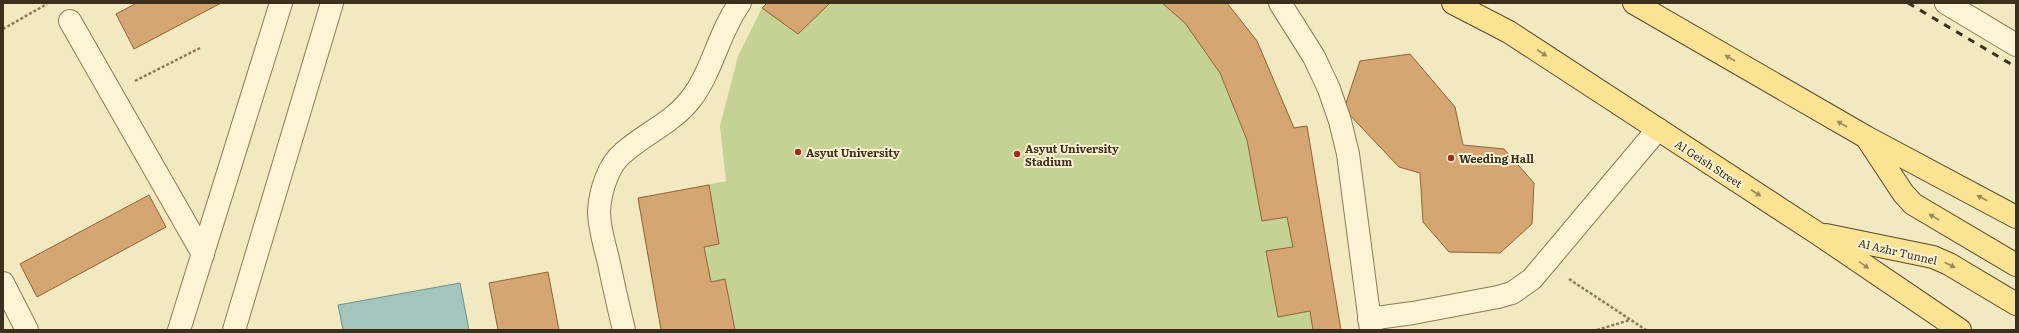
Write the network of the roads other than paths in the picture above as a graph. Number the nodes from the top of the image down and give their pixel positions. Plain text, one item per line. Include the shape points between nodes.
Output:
1 (281, 3) edge
2 (332, 3) edge
3 (740, 3) edge
4 (1280, 3) edge
5 (1453, 3) edge
6 (1486, 3) edge
7 (1634, 3) edge
8 (1954, 7) edge
9 (70, 21) dead end
10 (1509, 32) junction
11 (2016, 45) edge
12 (1658, 129) junction
13 (1866, 137) junction
14 (2016, 217) edge
15 (1817, 233) junction
16 (203, 254) junction
17 (2016, 265) edge
18 (3, 283) edge
19 (2016, 304) edge
20 (1370, 324) edge
21 (26, 330) edge
22 (179, 330) edge
23 (234, 330) edge
24 (624, 330) edge
25 (1960, 330) edge

1 - 16 street
2 - 23 street
3 - 24 street via 726,24 697,91 674,117 622,153 602,192 601,230
4 - 20 street via 1314,58 1329,89 1340,121 1348,154
5 - 10 main road, Al Geish Street
6 - 10 main road
13 -> 7 main road
8 - 11 street
9 - 16 street
10 -> 12 main road, Al Geish Street
12 -> 15 main road, Al Geish Street
12 - 20 street via 1546,263 1522,287 1498,297
14 -> 13 main road
17 -> 13 main road via 1912,204
15 -> 19 main road, Al Azhr Tunnel via 1933,257
15 -> 25 main road, Al Geish Street
16 - 22 street
18 - 21 street

